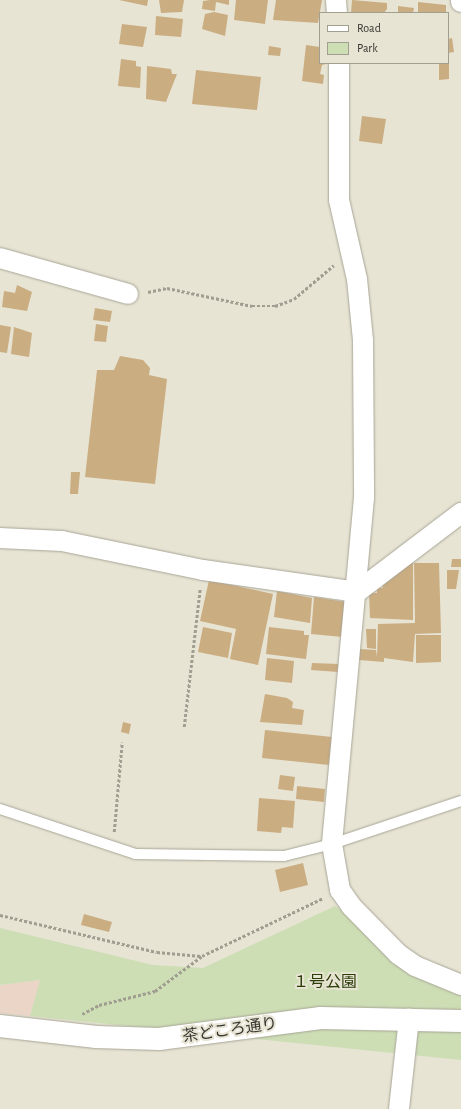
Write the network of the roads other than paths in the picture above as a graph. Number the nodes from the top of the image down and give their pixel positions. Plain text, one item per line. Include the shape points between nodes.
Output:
1 (336, 0) edge
2 (337, 12) edge
3 (339, 64) edge
4 (0, 258) edge
5 (128, 294) road end
6 (461, 513) edge
7 (0, 538) edge
8 (357, 592) junction
9 (461, 801) edge
10 (0, 809) edge
11 (332, 844) junction
12 (461, 984) edge
13 (409, 1019) junction
14 (461, 1021) edge
15 (0, 1026) edge
16 (399, 1109) edge

1 - 2 street
3 - 8 street via 339,200 357,279 363,340 364,498
4 - 5 street
6 - 8 street
7 - 8 street via 62,541 203,570
8 - 11 street
9 - 11 lane
10 - 11 lane via 135,854 180,857 284,856
11 - 12 street via 340,890 398,954 415,966
13 - 14 street, 茶どころ通り
13 - 15 street, 茶どころ通り via 321,1018 159,1039 59,1034
13 - 16 street

